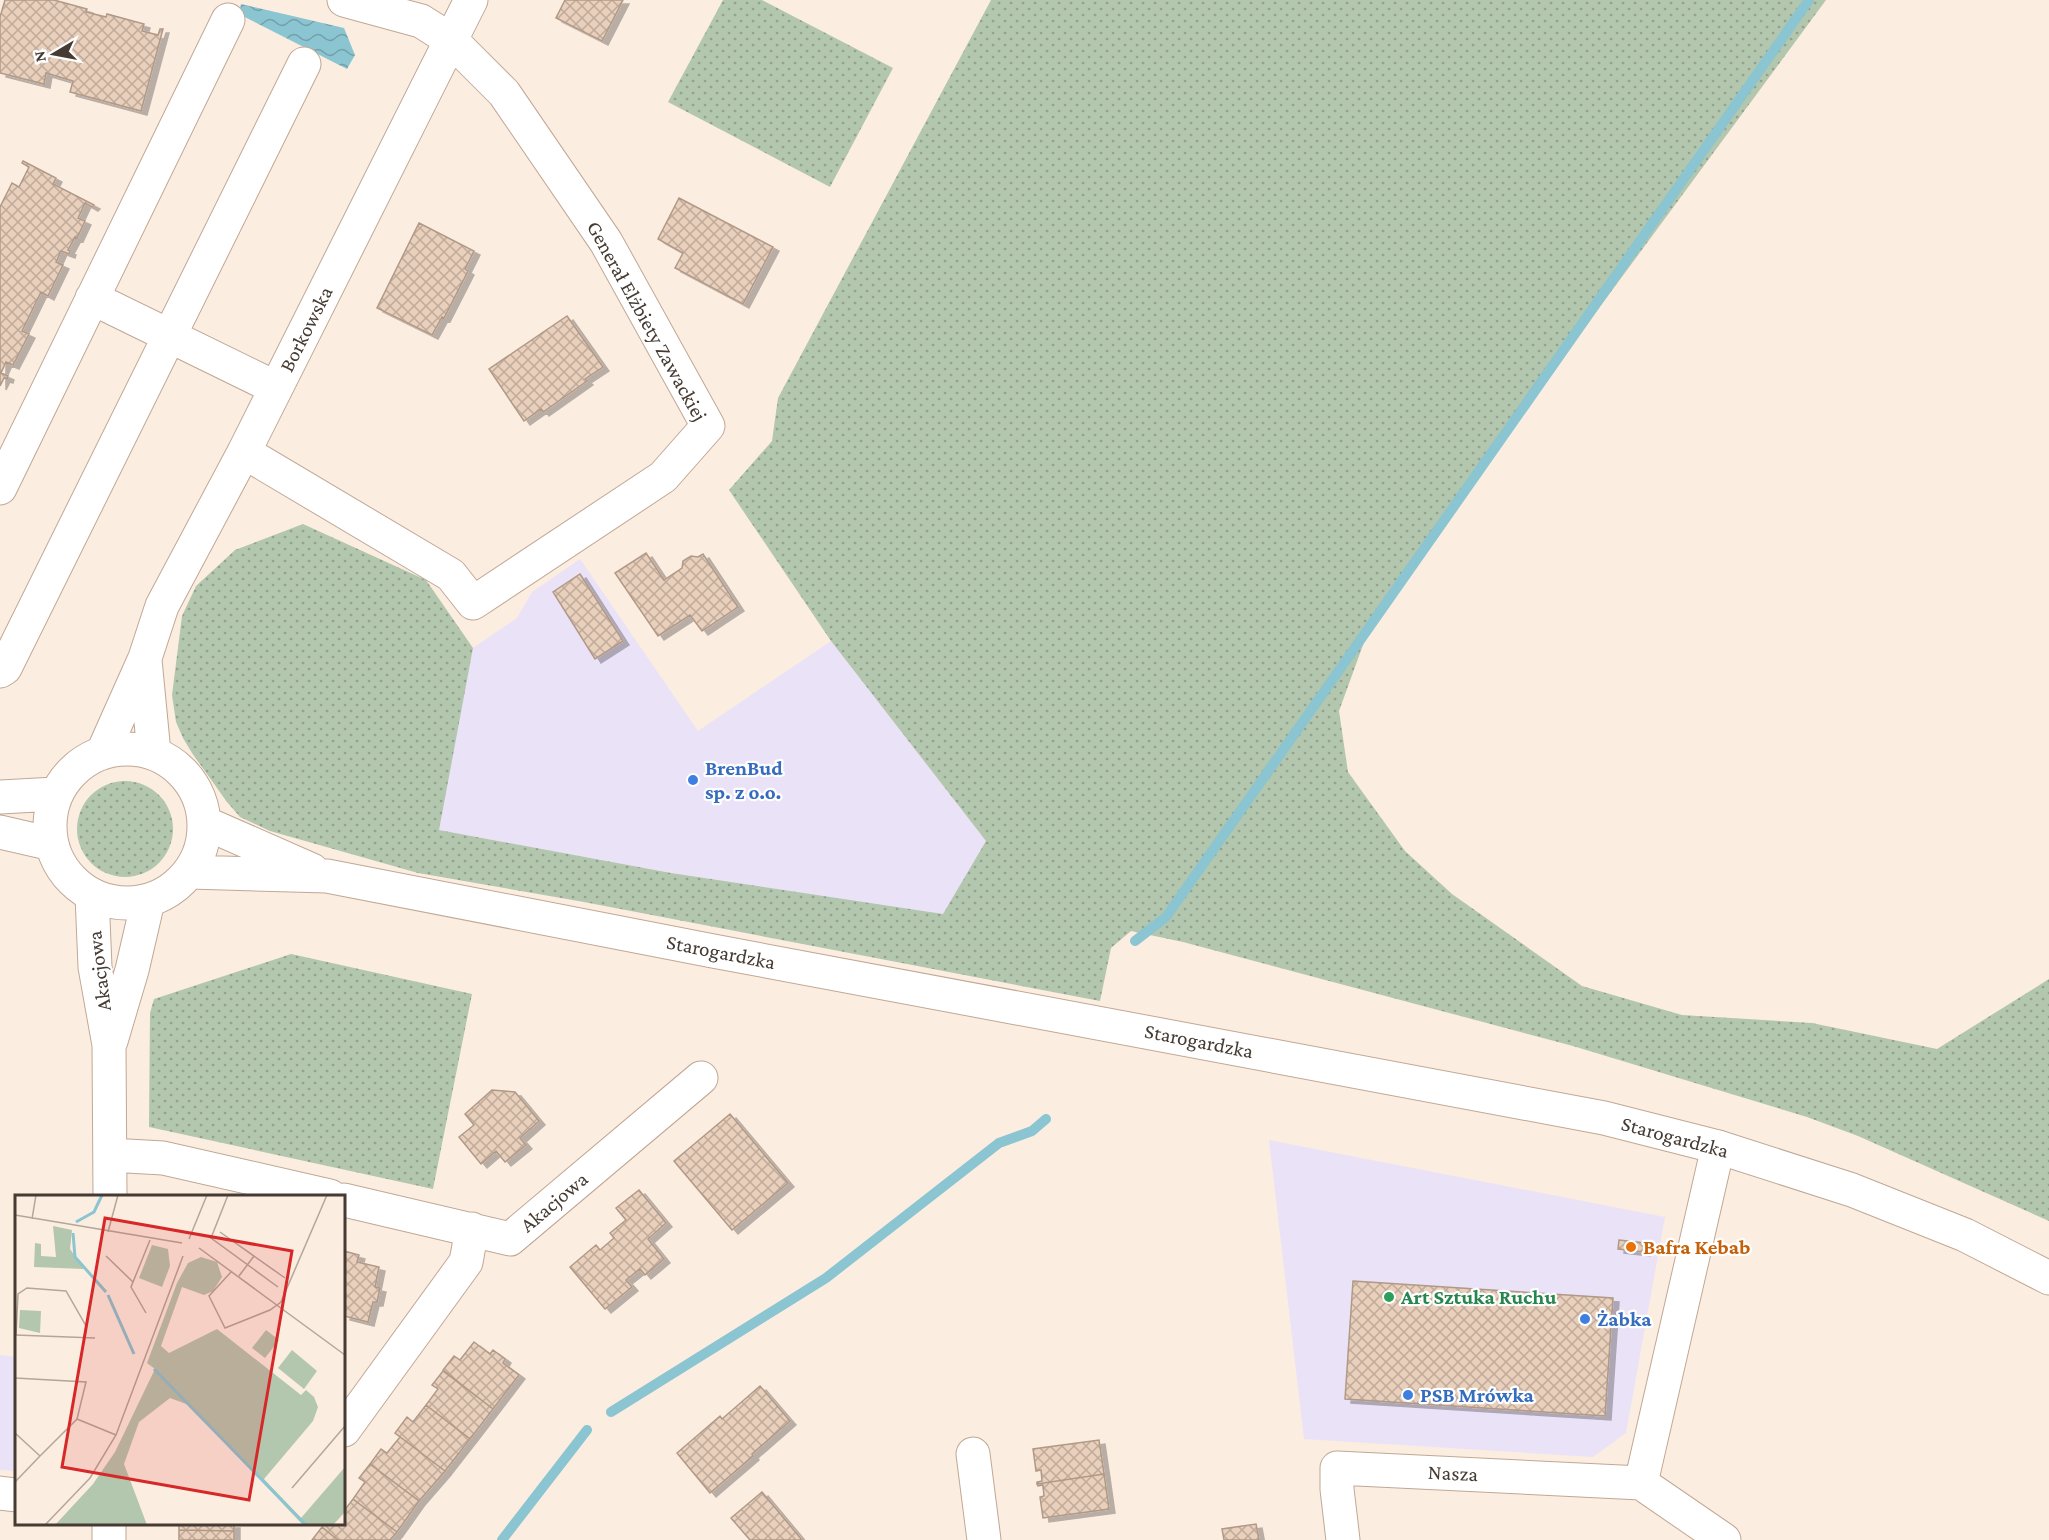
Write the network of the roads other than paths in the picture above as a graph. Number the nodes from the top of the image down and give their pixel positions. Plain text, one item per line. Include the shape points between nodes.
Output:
1 (344, 0) edge
2 (471, 0) edge
3 (228, 20) dead end
4 (451, 40) junction
5 (304, 64) dead end
6 (92, 298) junction
7 (170, 336) junction
8 (276, 388) junction
9 (244, 452) junction
10 (0, 488) edge
11 (145, 658) junction
12 (0, 670) edge
13 (103, 752) junction
14 (154, 753) junction
15 (56, 795) junction
16 (0, 796) edge
17 (205, 823) junction
18 (0, 832) edge
19 (52, 844) junction
20 (190, 872) junction
21 (327, 876) junction
22 (92, 896) junction
23 (148, 901) junction
24 (110, 1045) junction
25 (701, 1078) dead end
26 (1718, 1147) junction
27 (110, 1155) junction
28 (110, 1195) edge
29 (321, 1195) edge
30 (345, 1200) edge
31 (472, 1229) junction
32 (2049, 1278) edge
33 (345, 1429) edge
34 (973, 1454) dead end
35 (1641, 1483) junction
36 (0, 1493) edge
37 (15, 1495) edge
38 (984, 1540) edge
39 (1343, 1540) edge
40 (1724, 1540) edge

1 - 4 street via 421,21
2 - 4 street, Borkowska
3 - 6 street
4 - 8 street, Borkowska
4 - 9 street, Generał Elżbiety Zawackiej via 504,93 606,242 708,426 663,477 473,603 451,575
5 - 7 street
6 - 7 street
6 - 10 street
7 - 8 street
7 - 12 street via 5,668
8 - 9 street, Borkowska
9 - 11 street, Borkowska via 162,606
11 - 13 street, Borkowska
11 - 14 street, Borkowska
13 - 14 street via 129,748
13 - 15 street via 68,776
14 - 17 street via 190,781
15 - 16 street
15 - 19 street via 50,819
17 - 20 street via 201,849
17 - 21 street, Starogardzka
18 - 19 street
19 - 22 street via 60,865 74,883
20 - 21 street, Starogardzka
20 - 23 street via 171,890
21 - 26 street, Starogardzka via 1604,1118
22 - 23 street via 120,903
22 - 24 street, Akacjowa via 95,968
23 - 24 street, Akacjowa
24 - 27 street, Akacjowa
25 - 31 street, Akacjowa via 510,1239
26 - 32 street, Starogardzka via 1862,1194 1965,1235
26 - 35 street
27 - 28 street, Akacjowa
27 - 29 street via 163,1158
30 - 31 street, Akacjowa
31 - 33 street via 466,1262
34 - 38 street
35 - 39 street, Nasza via 1337,1468
35 - 40 street
36 - 37 street

